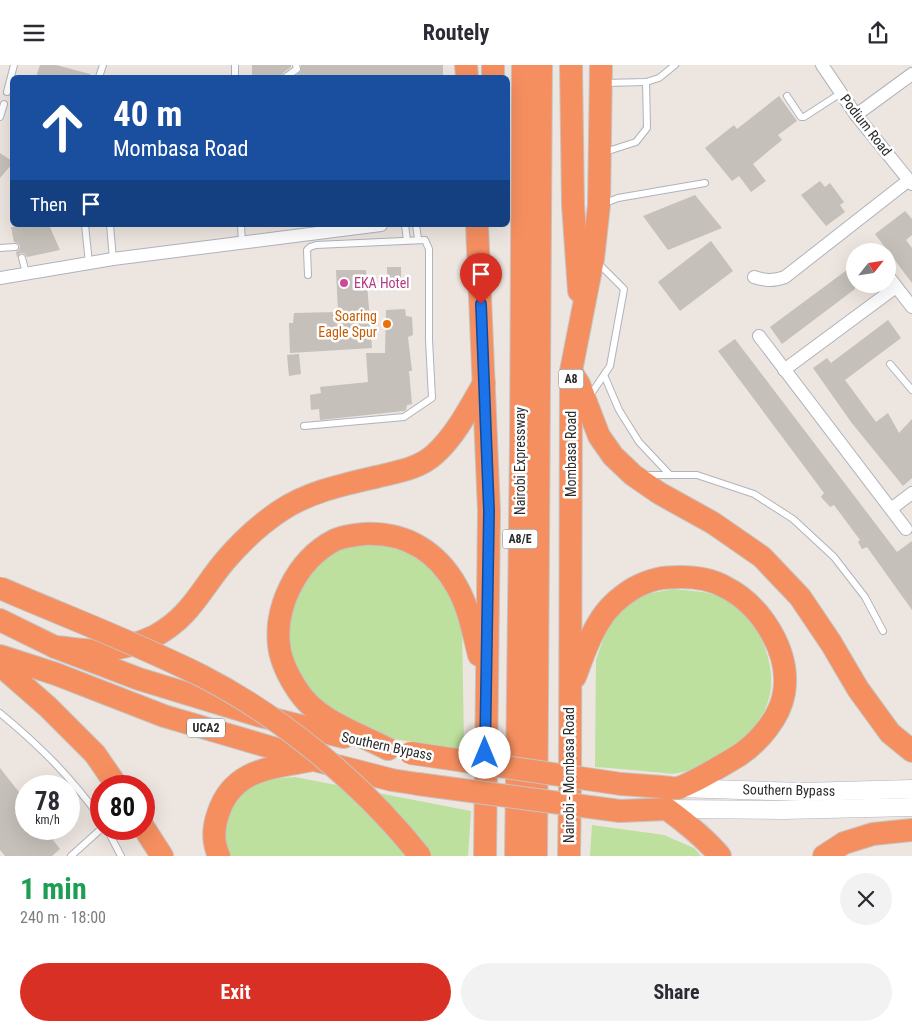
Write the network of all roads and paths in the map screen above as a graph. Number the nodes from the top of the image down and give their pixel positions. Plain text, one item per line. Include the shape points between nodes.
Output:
1 (296, 65) edge
2 (522, 65) edge
3 (541, 65) edge
4 (571, 65) edge
5 (675, 65) edge
6 (822, 65) edge
7 (601, 74) edge
8 (912, 74) edge
9 (289, 75) edge
10 (10, 80) edge
11 (646, 82) junction
12 (7, 92) dead end
13 (841, 93) junction
14 (787, 96) dead end
15 (4, 104) dead end
16 (856, 115) junction
17 (0, 117) edge
18 (599, 154) junction
19 (911, 182) edge
20 (705, 183) dead end
21 (599, 205) junction
22 (530, 223) junction
23 (86, 227) edge
24 (110, 227) edge
25 (241, 227) edge
26 (366, 227) edge
27 (405, 227) edge
28 (416, 227) edge
29 (477, 227) edge
30 (418, 239) junction
31 (407, 240) junction
32 (242, 243) junction
33 (15, 247) dead end
34 (0, 248) edge
35 (22, 258) dead end
36 (113, 259) junction
37 (593, 259) junction
38 (88, 263) junction
39 (26, 273) junction
40 (308, 275) dead end
41 (754, 277) dead end
42 (0, 278) edge
43 (896, 287) edge
44 (888, 293) edge
45 (912, 307) edge
46 (580, 323) junction
47 (758, 336) dead end
48 (890, 364) dead end
49 (784, 369) junction
50 (571, 371) junction
51 (604, 375) junction
52 (484, 383) junction
53 (912, 390) edge
54 (586, 401) junction
55 (304, 426) dead end
56 (632, 475) junction
57 (670, 475) junction
58 (912, 493) edge
59 (891, 509) junction
60 (906, 529) dead end
61 (0, 588) edge
62 (0, 620) edge
63 (883, 631) dead end
64 (55, 647) junction
65 (0, 656) edge
66 (0, 665) edge
67 (486, 678) junction
68 (570, 695) junction
69 (0, 713) edge
70 (388, 749) junction
71 (912, 751) edge
72 (314, 760) junction
73 (109, 775) edge
74 (678, 788) junction
75 (912, 789) edge
76 (90, 805) edge
77 (912, 807) edge
78 (667, 809) junction
79 (912, 830) edge
80 (90, 840) edge
81 (113, 840) edge
82 (152, 840) edge
83 (484, 853) edge
84 (74, 855) edge
85 (121, 856) edge
86 (162, 856) edge
87 (219, 856) edge
88 (420, 856) edge
89 (516, 856) edge
90 (536, 856) edge
91 (569, 856) edge
92 (720, 856) edge
93 (824, 856) edge

1 - 9 lane via 297,69
2 - 22 highway, Nairobi Expressway / A8/E
3 - 22 highway, Nairobi Expressway / A8/E
4 - 46 highway via 573,205
5 - 11 lane via 659,78
6 - 13 street, Podium Road
7 - 11 lane
7 - 18 highway, Mombasa Road / A8
8 - 16 street
10 - 12 lane
11 - 18 lane via 647,128 643,135 636,142
13 - 14 lane via 804,117
13 - 16 street, Podium Road
15 - 17 lane
16 - 19 street, Podium Road
18 - 21 highway, Mombasa Road / A8
19 - 41 street via 785,277 765,281
20 - 21 lane via 618,198
21 - 37 highway, Mombasa Road / A8
22 - 89 highway, Nairobi Expressway / A8/E
22 - 90 highway, Nairobi Expressway / A8/E
23 - 38 lane
24 - 36 lane
25 - 32 lane
26 - 32 street
27 - 31 lane
28 - 30 lane
29 - 52 highway
30 - 31 lane
30 - 55 lane via 425,240 430,249 432,398 404,417
31 - 40 lane via 310,247 307,250
32 - 36 street
33 - 34 lane
35 - 39 lane
36 - 38 street
37 - 46 highway, Mombasa Road / A8
37 - 51 lane via 624,289 610,367
38 - 39 street
39 - 42 street
43 - 45 street
44 - 49 street
46 - 50 highway, Mombasa Road / A8
47 - 49 street
48 - 53 lane
49 - 59 street
50 - 54 highway
50 - 68 highway, Mombasa Road / A8
51 - 54 lane
51 - 57 lane via 619,410 639,443
52 - 64 highway via 448,441 434,456 408,470 331,488 280,511 257,528 224,562 195,603 176,622 154,637 104,651
52 - 67 highway via 489,511
54 - 56 highway via 599,436
56 - 57 lane
56 - 71 highway via 713,523 762,557 800,597 890,733
57 - 63 lane via 696,475 754,494 793,519 834,557 865,597
58 - 59 street
59 - 60 street
61 - 88 highway, bridge via 151,652 251,704 319,754 367,798
62 - 64 highway, Southern Bypass / UCA2
64 - 70 highway, Southern Bypass / UCA2 via 139,679 225,706
65 - 72 highway, Southern Bypass / UCA2 via 164,716
66 - 73 highway via 95,754
67 - 70 highway via 465,603 445,569 426,550 411,541 374,534 354,535 324,547 305,563 284,601 278,629 280,653 290,677 306,701 323,717
67 - 83 highway
68 - 74 highway via 585,648 599,621 622,596 642,584 661,577 690,577 709,580 745,599 775,640 785,677 784,694 773,721 750,747 715,770
68 - 91 highway, Nairobi - Mombasa Road / A8
69 - 76 lane via 64,772
70 - 74 highway, Southern Bypass / UCA2, bridge via 621,784
72 - 78 highway, Southern Bypass / UCA2, bridge via 418,784 620,811
72 - 87 highway via 272,767 251,774 233,787 222,800 215,824 215,848
74 - 75 main road, Southern Bypass via 803,792
77 - 78 main road, Southern Bypass
78 - 92 highway
79 - 93 highway via 873,834 844,843
80 - 84 lane
81 - 85 lane
82 - 86 highway

